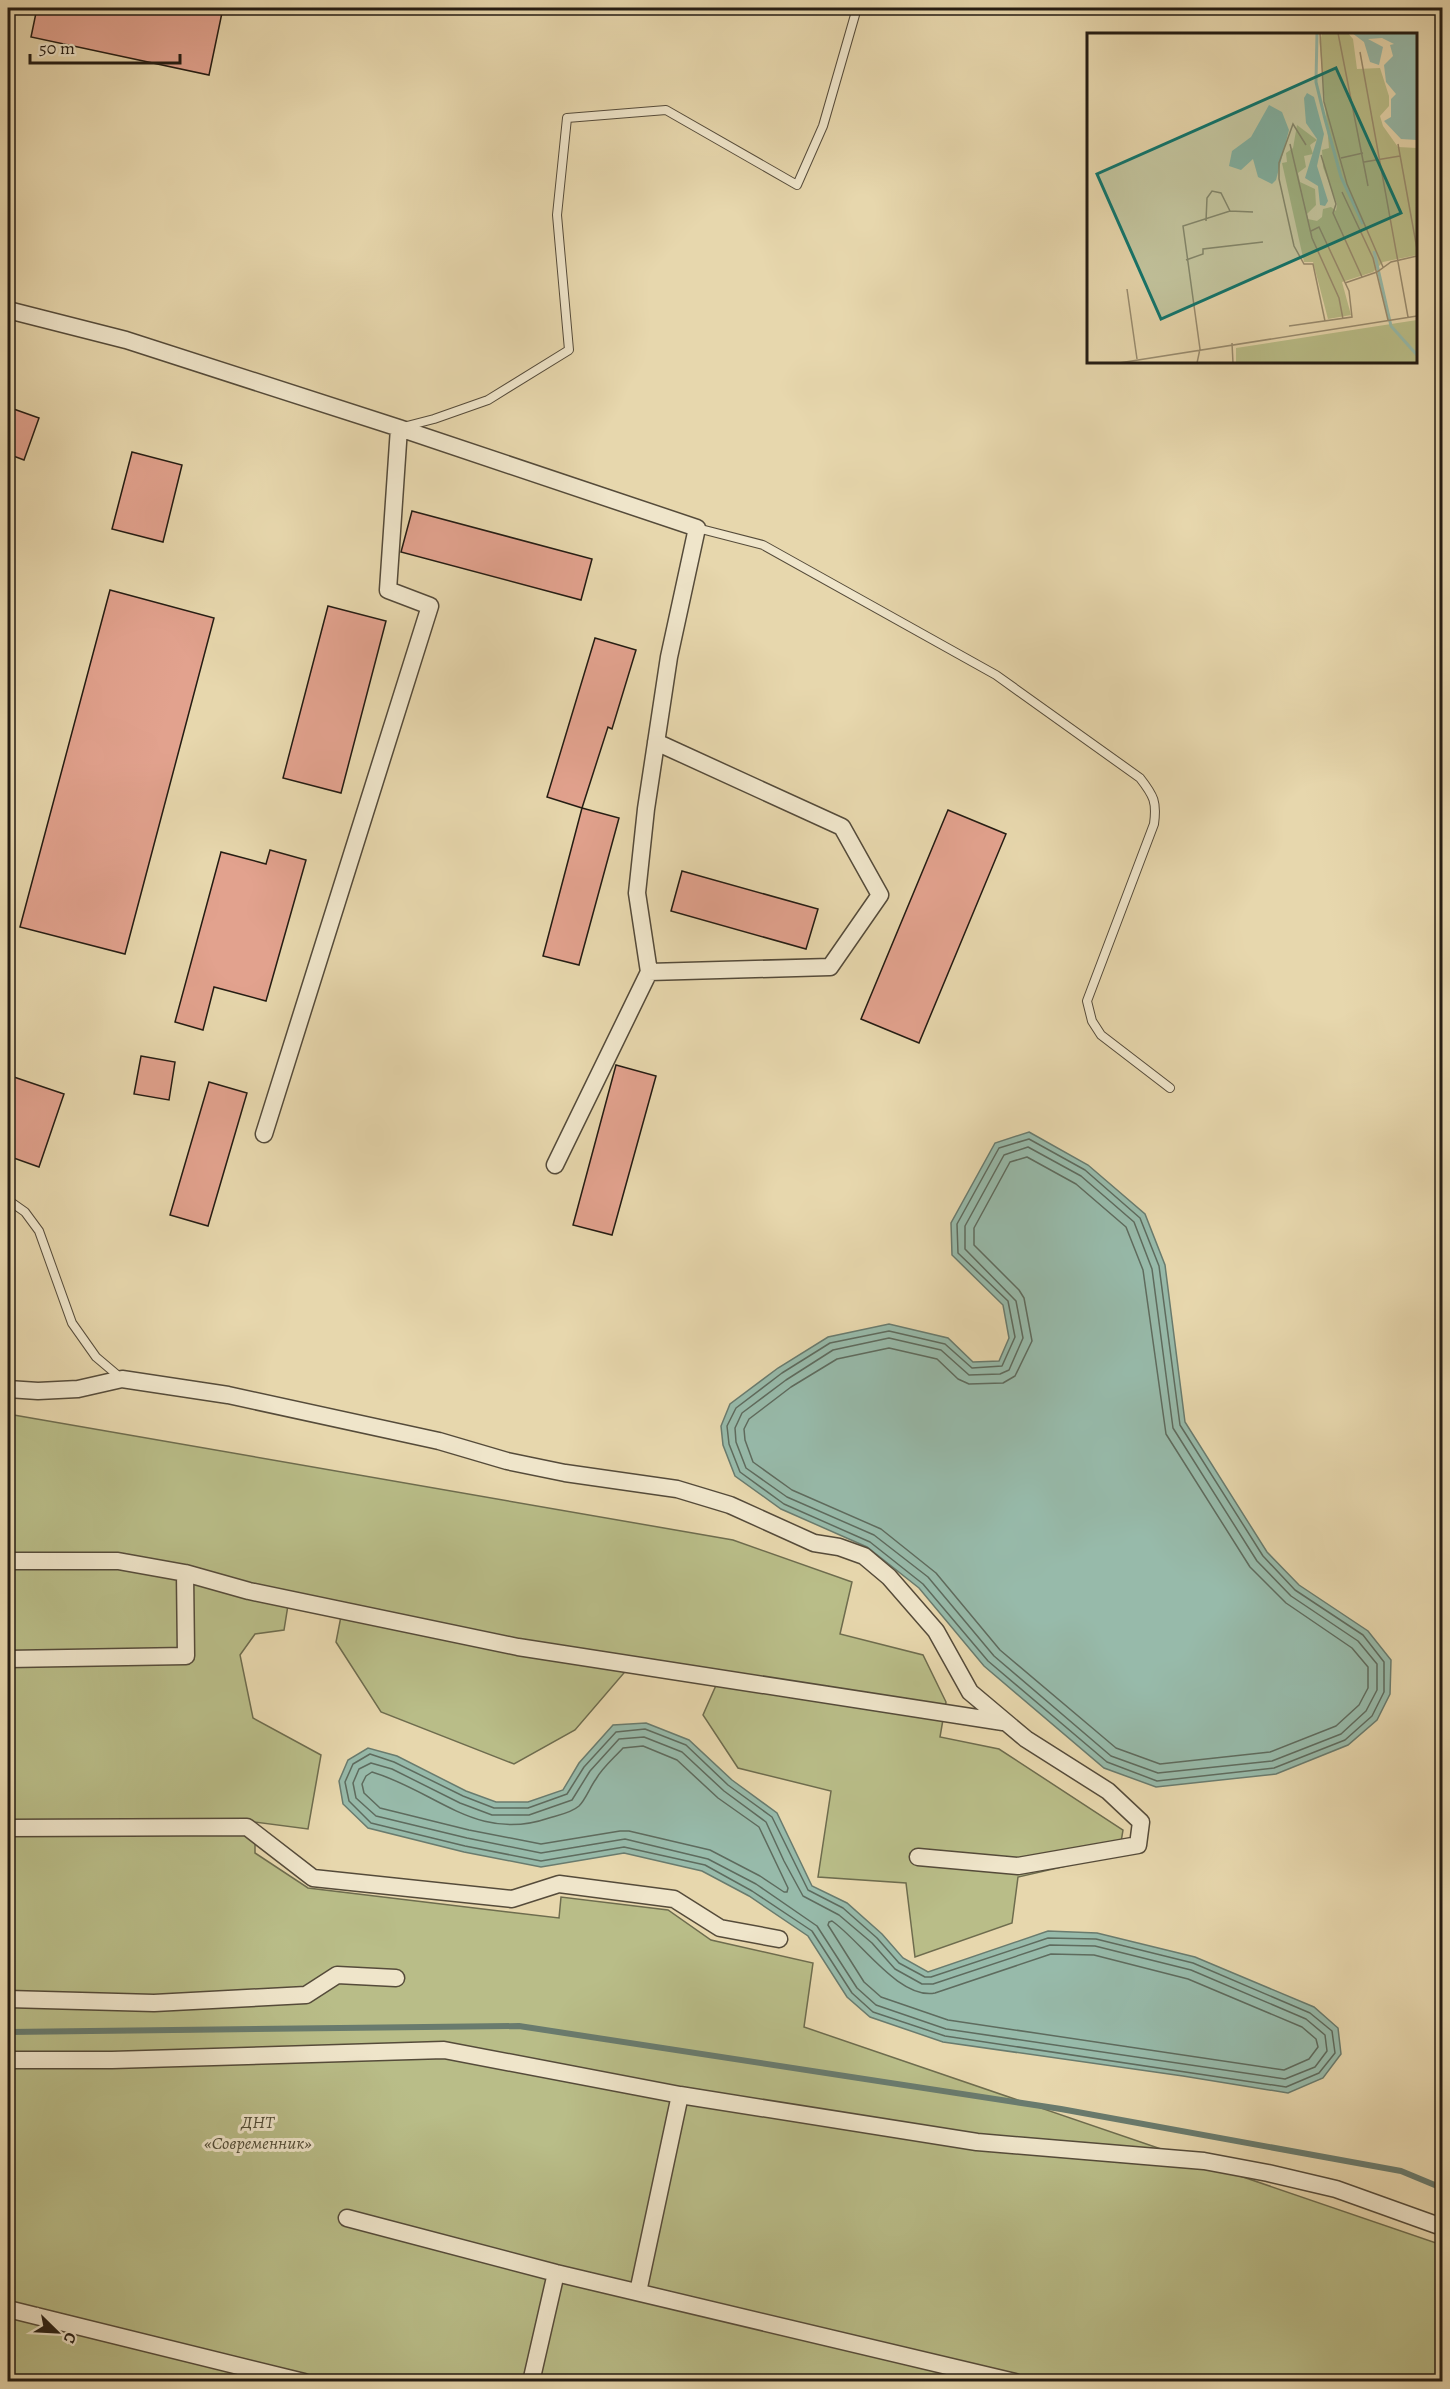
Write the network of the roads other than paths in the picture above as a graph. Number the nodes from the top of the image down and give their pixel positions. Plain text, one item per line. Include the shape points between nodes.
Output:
1 (857, 8) edge
2 (8, 310) edge
3 (399, 428) junction
4 (697, 528) junction
5 (656, 741) junction
6 (649, 972) junction
7 (1170, 1088) dead end
8 (264, 1134) dead end
9 (555, 1165) dead end
10 (8, 1200) edge
11 (123, 1379) junction
12 (8, 1389) edge
13 (8, 1561) edge
14 (185, 1573) junction
15 (8, 1659) edge
16 (1004, 1722) junction
17 (8, 1828) edge
18 (918, 1857) dead end
19 (779, 1939) dead end
20 (396, 1978) dead end
21 (8, 1999) edge
22 (8, 2060) edge
23 (680, 2095) junction
24 (347, 2218) dead end
25 (1443, 2227) edge
26 (556, 2272) junction
27 (638, 2292) junction
28 (8, 2308) edge
29 (303, 2382) edge
30 (531, 2382) edge
31 (1015, 2382) edge

1 - 3 lane via 823,126 797,185 666,110 567,118 557,215 568,350 488,400
2 - 3 street via 126,340
3 - 4 street
3 - 8 street via 388,590 430,606
4 - 5 street via 669,657
4 - 7 lane via 763,545 986,669 1140,778 1152,794 1156,808 1154,824 1087,1001 1101,1035
5 - 6 street via 637,893
5 - 6 street via 842,827 880,895 831,967
6 - 9 street
10 - 11 lane via 26,1212 39,1231 72,1323 96,1357
11 - 12 street via 78,1389
11 - 16 street via 280,1405 439,1441 507,1461 677,1490 730,1505 814,1543 864,1556 889,1577 936,1630 970,1692
13 - 14 street via 118,1561
14 - 15 street via 186,1656
14 - 16 street via 249,1591 518,1647
16 - 18 street via 1108,1791 1141,1822 1138,1845 1018,1866
17 - 19 street via 247,1827 313,1878 512,1899 560,1884 674,1899 720,1928
20 - 21 street via 337,1975 306,1995 154,2003
22 - 23 street via 444,2050
23 - 25 street via 977,2142 1204,2161 1336,2189
23 - 27 street
24 - 26 street
26 - 27 street
26 - 30 street
27 - 31 street
28 - 29 street

